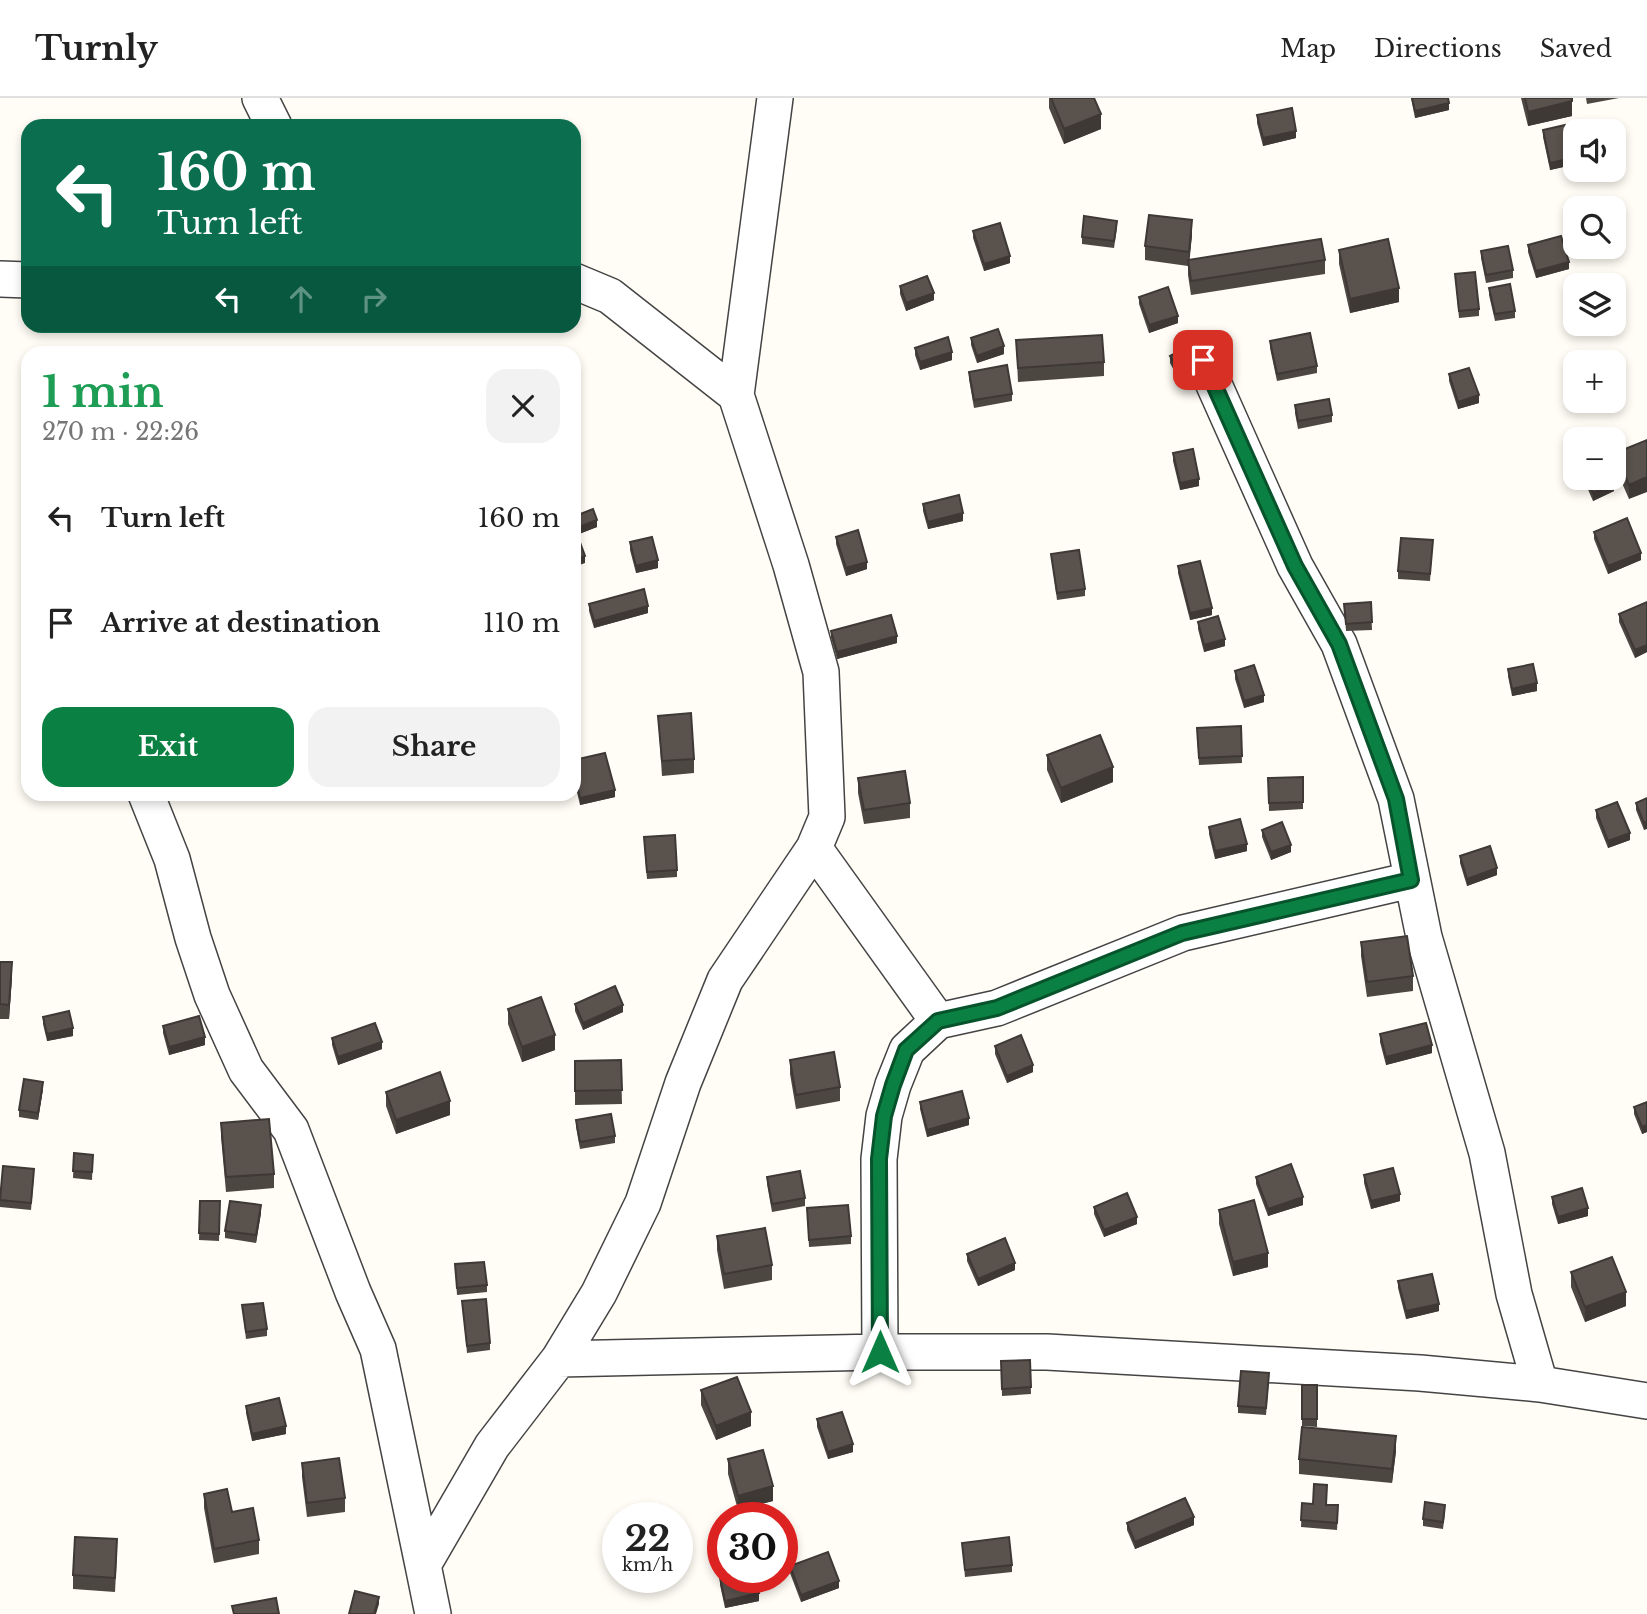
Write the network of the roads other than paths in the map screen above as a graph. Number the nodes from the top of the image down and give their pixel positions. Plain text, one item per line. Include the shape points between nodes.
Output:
1 (260, 98) edge
2 (775, 98) edge
3 (270, 119) edge
4 (0, 279) edge
5 (21, 280) edge
6 (581, 284) edge
7 (1203, 360) dead end
8 (736, 395) junction
9 (149, 801) edge
10 (814, 848) junction
11 (1411, 880) junction
12 (938, 1021) junction
13 (880, 1352) junction
14 (559, 1359) junction
15 (1540, 1384) junction
16 (1647, 1401) edge
17 (423, 1565) junction
18 (433, 1614) edge

1 - 3 street
2 - 8 street
4 - 5 street
6 - 8 street via 610,296
7 - 11 street via 1295,566 1339,644 1396,799
8 - 10 street via 821,671 827,817
9 - 17 street via 172,859 212,995 246,1070 291,1130 378,1349
10 - 12 street
10 - 14 street via 725,980 683,1083 643,1203 599,1293
11 - 12 street via 1182,933 997,1008
11 - 15 street via 1487,1153 1514,1294
12 - 13 street via 906,1050 884,1116 879,1159
13 - 14 street
13 - 15 street via 1047,1352
14 - 17 street via 492,1446
15 - 16 street
17 - 18 street

